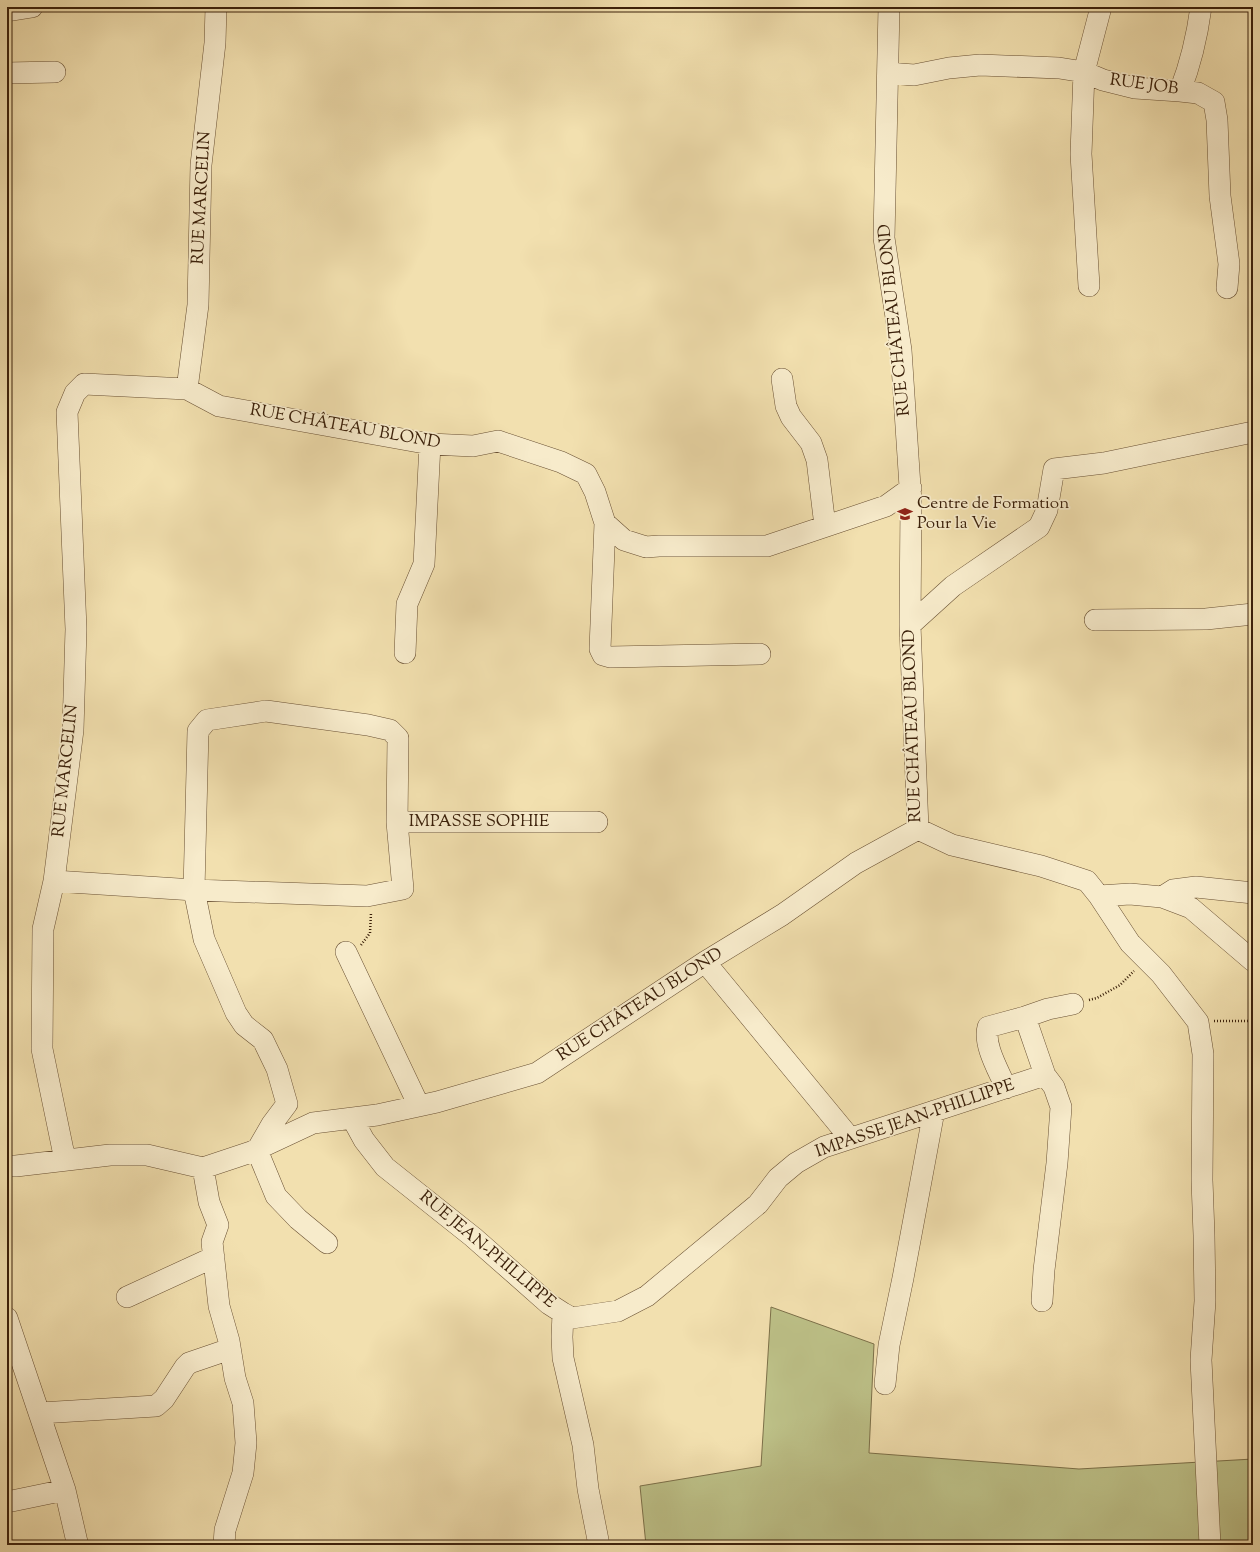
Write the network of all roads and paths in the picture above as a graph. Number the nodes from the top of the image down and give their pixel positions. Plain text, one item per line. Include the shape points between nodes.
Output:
1 (32, 7) edge
2 (216, 7) edge
3 (889, 7) edge
4 (1101, 7) edge
5 (1201, 7) edge
6 (7, 11) edge
7 (55, 72) dead end
8 (1084, 72) junction
9 (7, 73) edge
10 (888, 73) junction
11 (1180, 90) junction
12 (1089, 286) dead end
13 (1227, 288) dead end
14 (782, 379) dead end
15 (84, 384) joint
16 (187, 389) junction
17 (1253, 432) edge
18 (430, 444) junction
19 (911, 488) junction
20 (605, 523) junction
21 (825, 526) junction
22 (1253, 614) edge
23 (1095, 620) dead end
24 (910, 625) junction
25 (404, 653) dead end
26 (760, 654) dead end
27 (398, 822) junction
28 (597, 822) dead end
29 (918, 829) junction
30 (54, 881) junction
31 (194, 890) junction
32 (1253, 893) edge
33 (372, 895) junction
34 (1098, 896) junction
35 (1162, 897) junction
36 (347, 955) joint
37 (1147, 960) junction
38 (1253, 961) edge
39 (705, 962) junction
40 (1073, 1004) joint
41 (1025, 1017) junction
42 (1253, 1021) edge
43 (1198, 1022) junction
44 (1045, 1075) junction
45 (1006, 1088) junction
46 (419, 1106) junction
47 (934, 1111) junction
48 (352, 1118) junction
49 (850, 1138) junction
50 (257, 1150) junction
51 (65, 1160) junction
52 (7, 1166) edge
53 (203, 1168) junction
54 (326, 1243) dead end
55 (214, 1257) junction
56 (127, 1296) dead end
57 (1042, 1301) dead end
58 (563, 1313) junction
59 (7, 1318) edge
60 (230, 1349) junction
61 (885, 1384) dead end
62 (40, 1413) junction
63 (65, 1490) junction
64 (7, 1502) edge
65 (77, 1542) dead end
66 (224, 1545) edge
67 (599, 1545) edge
68 (1210, 1545) edge

1 - 6 street
2 - 16 street, RUE MARCELIN via 215,43 200,165 198,304
3 - 10 street, RUE CHÂTEAU BLOND
4 - 8 street
5 - 11 street via 1190,67
7 - 9 street
8 - 10 street, RUE JOB via 1059,68 980,65 914,74
8 - 11 street, RUE JOB via 1135,88
8 - 12 street via 1081,154
10 - 19 street, RUE CHÂTEAU BLOND via 884,238 901,350
11 - 13 street, RUE JOB via 1198,94 1214,102 1220,196 1229,264
14 - 21 street via 786,406 791,417 811,443 817,460
15 - 16 street, RUE CHÂTEAU BLOND
15 - 30 street, RUE MARCELIN via 75,393 67,412 76,637 73,730
16 - 18 street, RUE CHÂTEAU BLOND via 219,406
17 - 24 street via 1104,463 1054,469 1047,510 1039,527 953,586
18 - 20 street, RUE CHÂTEAU BLOND via 473,446 498,442 561,462 586,474
18 - 25 street via 424,564 407,604
19 - 21 street, RUE CHÂTEAU BLOND via 886,506
19 - 24 street, RUE CHÂTEAU BLOND
20 - 21 street, RUE CHÂTEAU BLOND via 624,540 646,547 767,546
20 - 26 street via 600,624 600,649 603,655 610,658
22 - 23 street via 1206,619
24 - 29 street, RUE CHÂTEAU BLOND
27 - 28 street, IMPASSE SOPHIE
27 - 31 street via 398,738 390,730 266,711 207,720 198,731
27 - 33 street, IMPASSE SOPHIE via 403,889
29 - 34 street via 952,845 1041,866 1087,881
29 - 39 street, RUE CHÂTEAU BLOND via 856,863 782,915
30 - 31 street, IMPASSE SOPHIE
30 - 51 street, RUE MARCELIN via 43,929 42,1049
31 - 33 street, IMPASSE SOPHIE
31 - 50 street via 204,939 236,1013 244,1025 263,1040 277,1070 287,1104
32 - 35 street via 1196,887 1173,890
33 - 36 path via 370,933
34 - 35 street via 1130,894
34 - 37 street via 1130,943
35 - 38 street via 1191,908
36 - 46 street
37 - 40 path via 1120,985 1097,998
37 - 43 street
39 - 46 street, RUE CHÂTEAU BLOND via 537,1073
39 - 49 street
40 - 41 street
41 - 44 street
41 - 45 street via 988,1027 988,1044
42 - 43 path
43 - 68 street via 1203,1054 1202,1180 1205,1301 1201,1360
44 - 45 street, IMPASSE JEAN-PHILLIPPE
44 - 57 street via 1054,1087 1061,1107
45 - 47 street, IMPASSE JEAN-PHILLIPPE
46 - 48 street, RUE CHÂTEAU BLOND
47 - 49 street, IMPASSE JEAN-PHILLIPPE
47 - 61 street via 888,1345
48 - 50 street, RUE CHÂTEAU BLOND via 313,1123
48 - 58 street, RUE JEAN-PHILLIPPE via 364,1140 385,1167
49 - 58 street, IMPASSE JEAN-PHILLIPPE via 824,1147 796,1163 778,1178 758,1204 647,1296 618,1311 572,1318
50 - 53 street, RUE CHÂTEAU BLOND
50 - 54 street via 276,1196
51 - 52 street
51 - 53 street via 110,1155 147,1155
53 - 55 street via 209,1202 218,1225 212,1242
55 - 56 street
55 - 60 street via 219,1306
58 - 67 street, RUE JEAN-PHILLIPPE via 563,1358 583,1445 588,1489
59 - 62 street
60 - 62 street via 188,1363 164,1399 156,1406
60 - 66 street via 242,1403 246,1443 243,1473 225,1530
62 - 63 street
63 - 64 street
63 - 65 street

